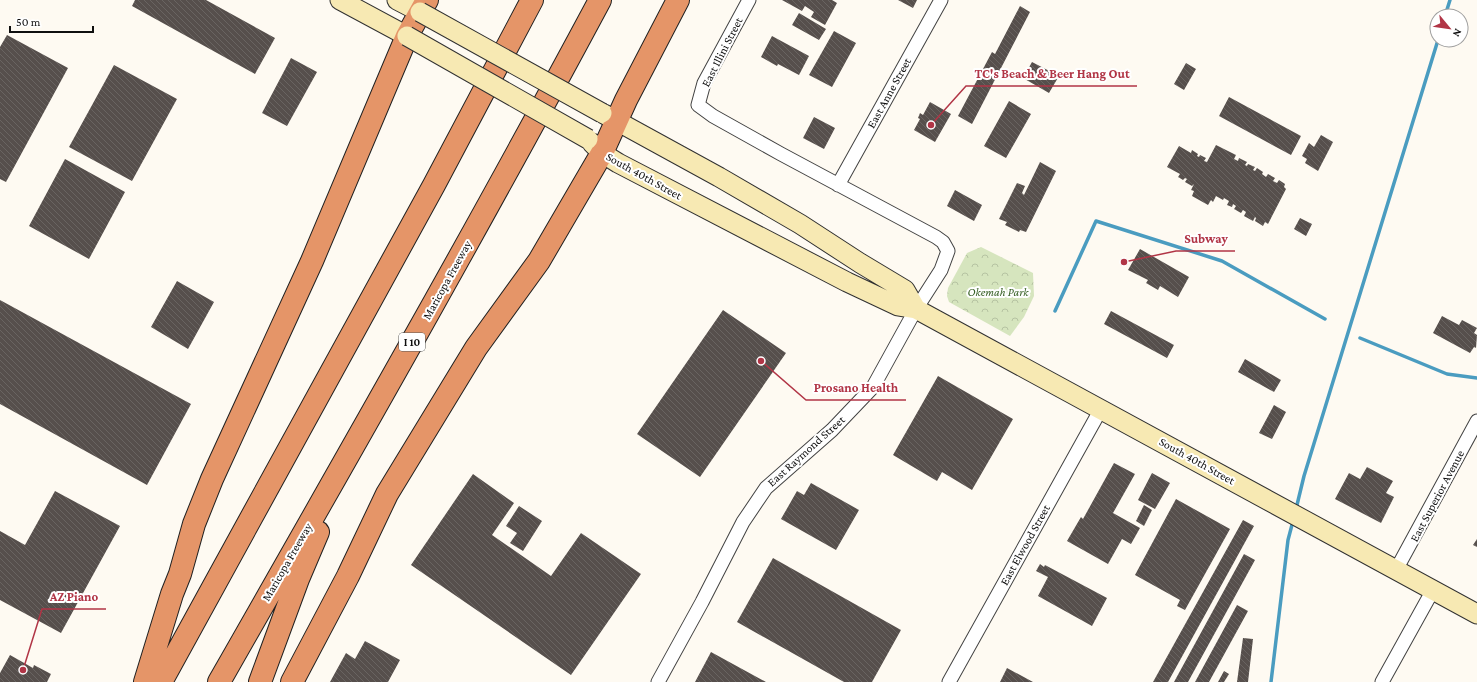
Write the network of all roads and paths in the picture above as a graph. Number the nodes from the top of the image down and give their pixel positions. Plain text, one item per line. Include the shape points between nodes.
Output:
1 (340, 0) edge
2 (397, 0) edge
3 (532, 0) edge
4 (600, 0) edge
5 (678, 0) edge
6 (748, 0) edge
7 (941, 0) edge
8 (423, 6) edge
9 (407, 36) junction
10 (610, 117) junction
11 (595, 146) junction
12 (838, 185) junction
13 (916, 309) junction
14 (1101, 409) junction
15 (1477, 421) edge
16 (363, 430) junction
17 (1396, 570) junction
18 (1433, 590) junction
19 (1477, 614) edge
20 (144, 682) edge
21 (162, 682) edge
22 (219, 682) edge
23 (260, 682) edge
24 (292, 682) edge
25 (658, 682) edge
26 (949, 682) edge
27 (1382, 682) edge

1 - 9 main road, South 40th Street
2 - 8 main road
3 - 21 highway
4 - 16 highway, Maricopa Freeway / I 10
5 - 10 highway via 626,100
6 - 12 street, East Illini Street via 704,83 698,105 720,120
7 - 12 street, East Anne Street
8 - 9 highway
8 - 10 main road, bridge
9 - 11 main road, South 40th Street, bridge
9 - 20 highway via 312,260 194,524
10 - 11 highway
10 - 13 main road via 800,224 905,290
11 - 13 main road, South 40th Street via 618,164 847,282 898,306
11 - 24 highway via 539,261 476,348 387,494 348,576
12 - 13 street via 943,242 948,251 946,259
13 - 14 main road, South 40th Street
13 - 25 street, East Raymond Street via 873,386 832,430 766,488 743,522
14 - 17 main road, South 40th Street
14 - 26 street, East Elwood Street
15 - 17 street, East Superior Avenue
16 - 22 highway, Maricopa Freeway / I 10
16 - 23 highway via 298,578
17 - 18 main road, South 40th Street
18 - 19 main road, South 40th Street
18 - 27 street

